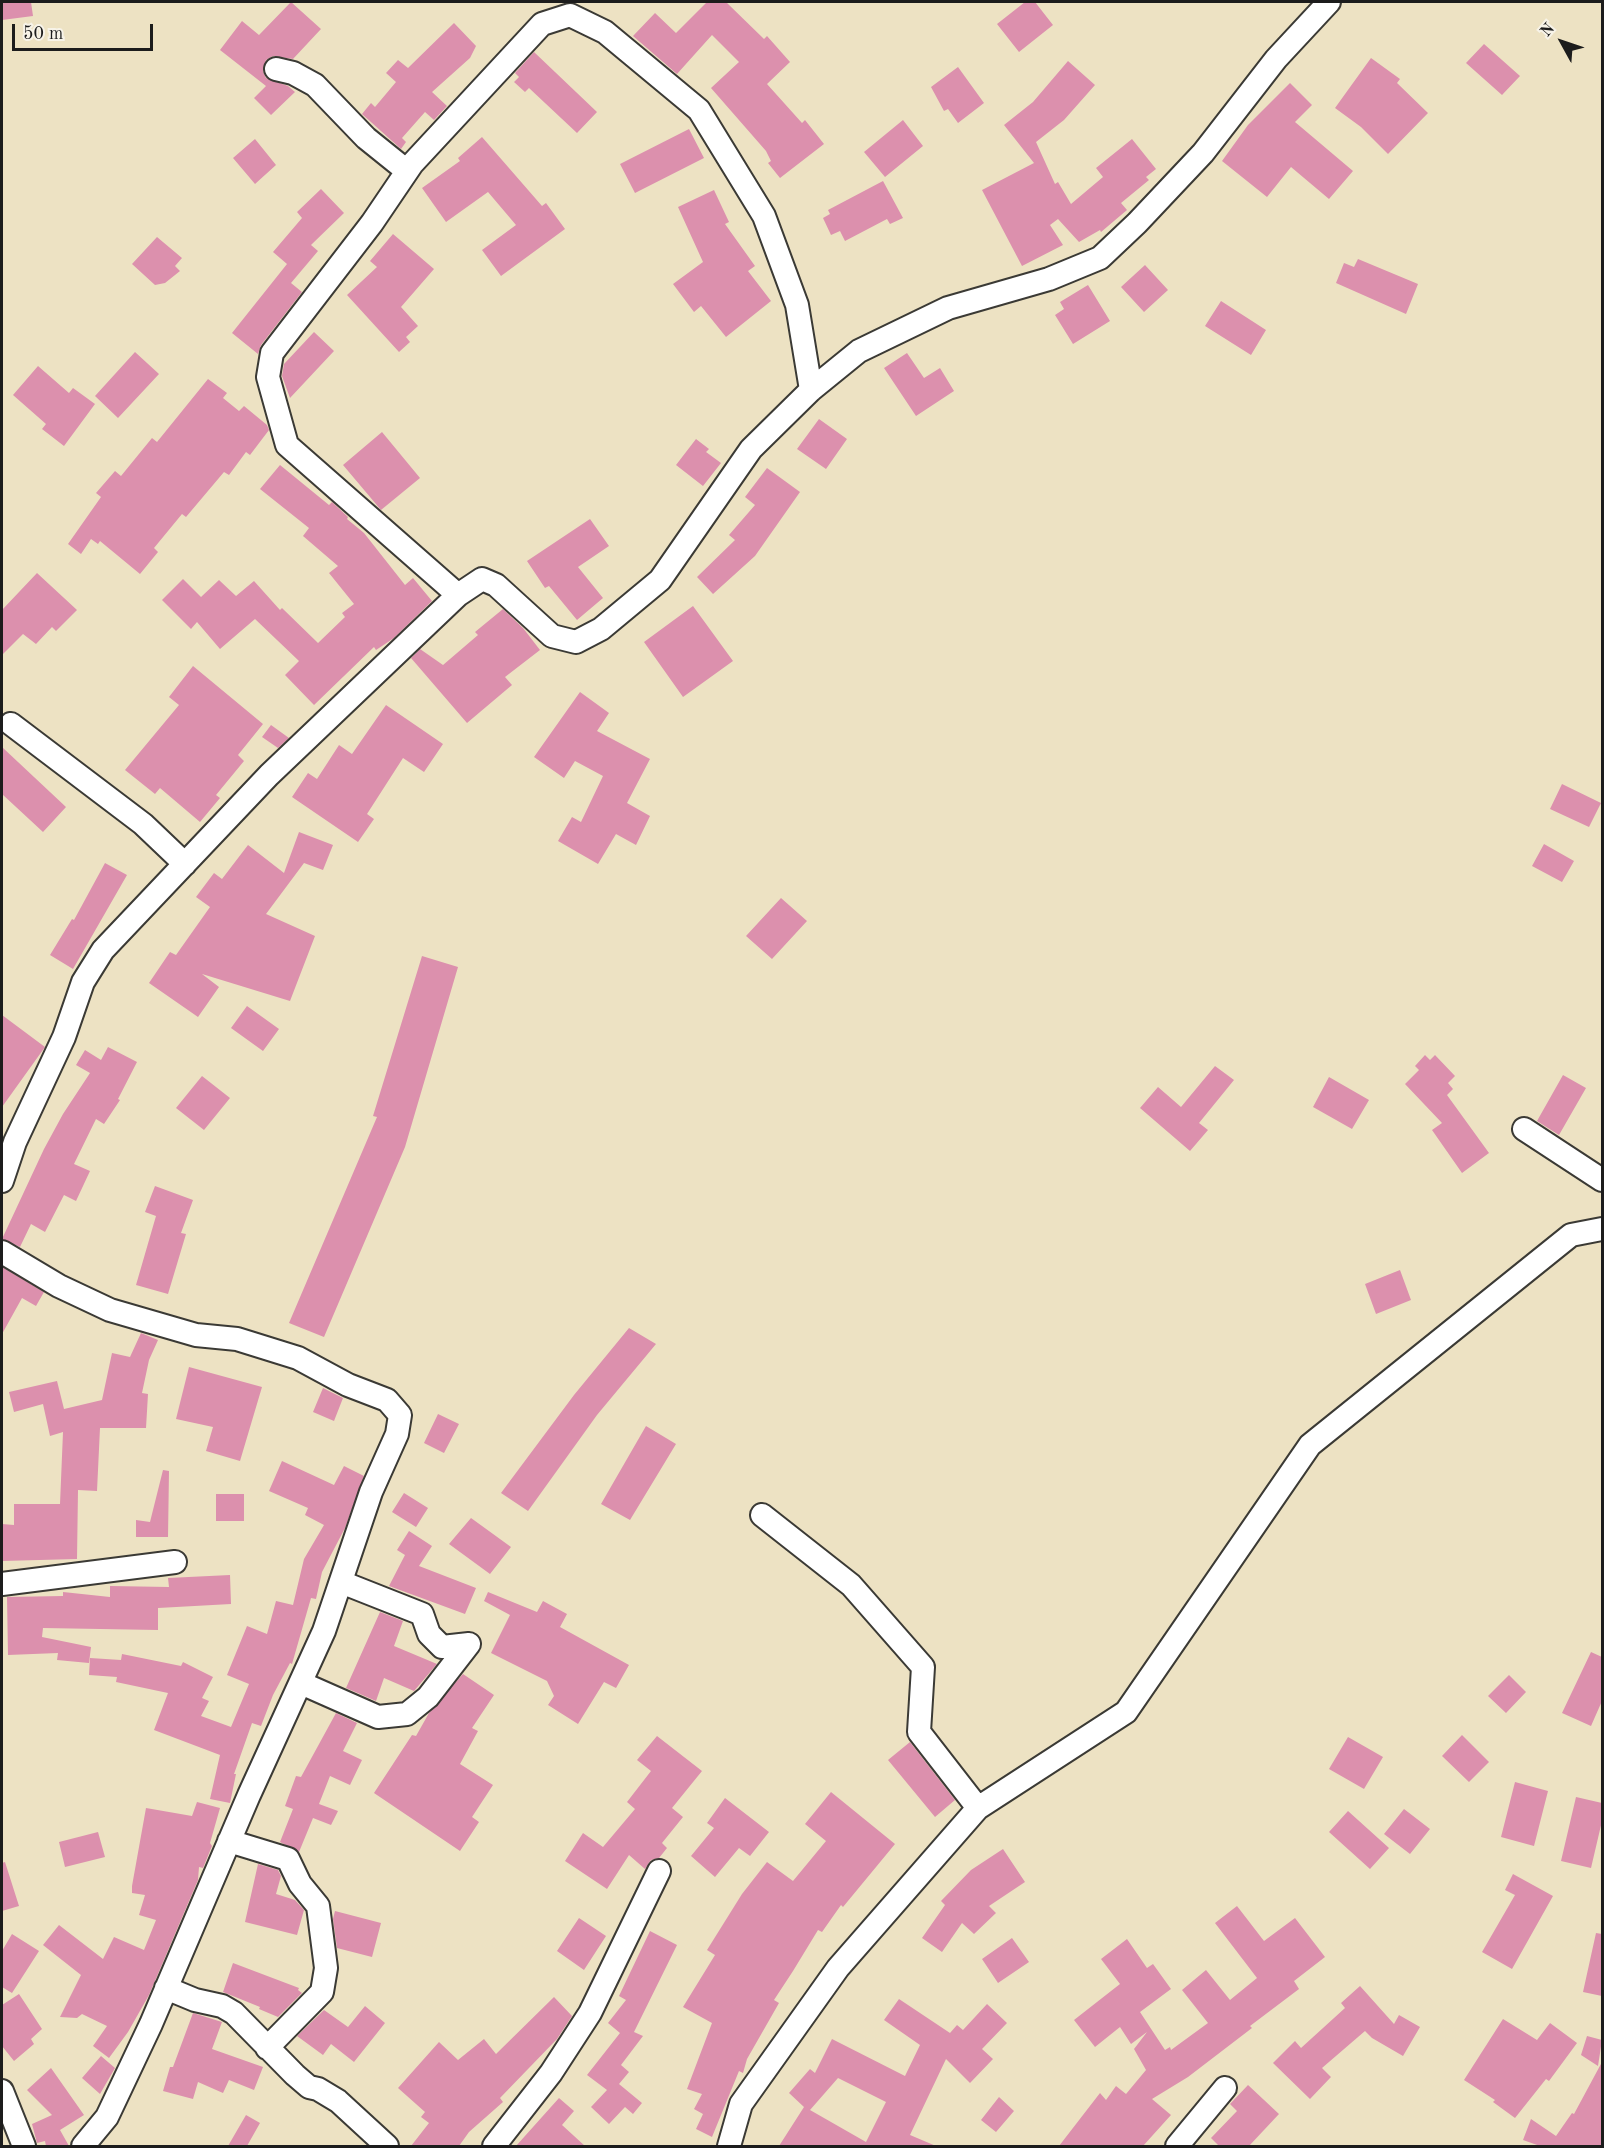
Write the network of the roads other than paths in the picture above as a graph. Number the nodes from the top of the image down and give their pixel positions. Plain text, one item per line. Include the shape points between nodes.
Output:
1 (1329, 2) edge
2 (276, 69) dead end
3 (407, 171) junction
4 (811, 390) junction
5 (458, 595) junction
6 (11, 724) dead end
7 (184, 864) junction
8 (1524, 1129) dead end
9 (1602, 1180) edge
10 (2, 1181) edge
11 (1602, 1229) edge
12 (2, 1252) edge
13 (762, 1515) dead end
14 (175, 1562) dead end
15 (341, 1582) junction
16 (2, 1584) edge
17 (300, 1683) junction
18 (978, 1808) junction
19 (229, 1841) junction
20 (659, 1872) dead end
21 (166, 1988) junction
22 (267, 2049) junction
23 (1225, 2088) dead end
24 (2, 2091) edge
25 (24, 2146) edge
26 (83, 2146) edge
27 (387, 2146) edge
28 (494, 2146) edge
29 (729, 2146) edge
30 (1177, 2146) edge

1 - 4 street via 1276,59 1203,153 1100,258 1049,279 948,308 859,351
2 - 3 street via 315,85 366,138
3 - 4 street via 542,24 570,15 605,32 699,110 764,216 797,305
3 - 5 street via 272,353 268,377 286,445
4 - 5 street via 751,449 660,580 602,629 576,642 552,636 496,585 482,579
5 - 7 street via 269,776
6 - 7 street via 142,824
7 - 10 street via 103,950 83,982 64,1037 15,1142
8 - 9 street
11 - 18 street via 1571,1235 1310,1445 1126,1712
12 - 15 street via 110,1310 195,1335 237,1339 298,1359 387,1400 400,1415 397,1434 371,1492
13 - 18 street via 851,1585 923,1666 919,1731
14 - 16 street
15 - 17 street via 324,1632
15 - 17 street via 422,1614 429,1634 442,1647 469,1644 428,1697 408,1714 378,1717
17 - 19 street
18 - 29 street via 812,2003 741,2104
19 - 21 street
19 - 22 street via 288,1859 300,1884 318,1906 326,1968 322,1992
20 - 28 street via 590,2013 551,2073
21 - 22 street via 234,2013
21 - 26 street via 107,2117
22 - 27 street via 309,2087 338,2101
23 - 30 street
24 - 25 street

